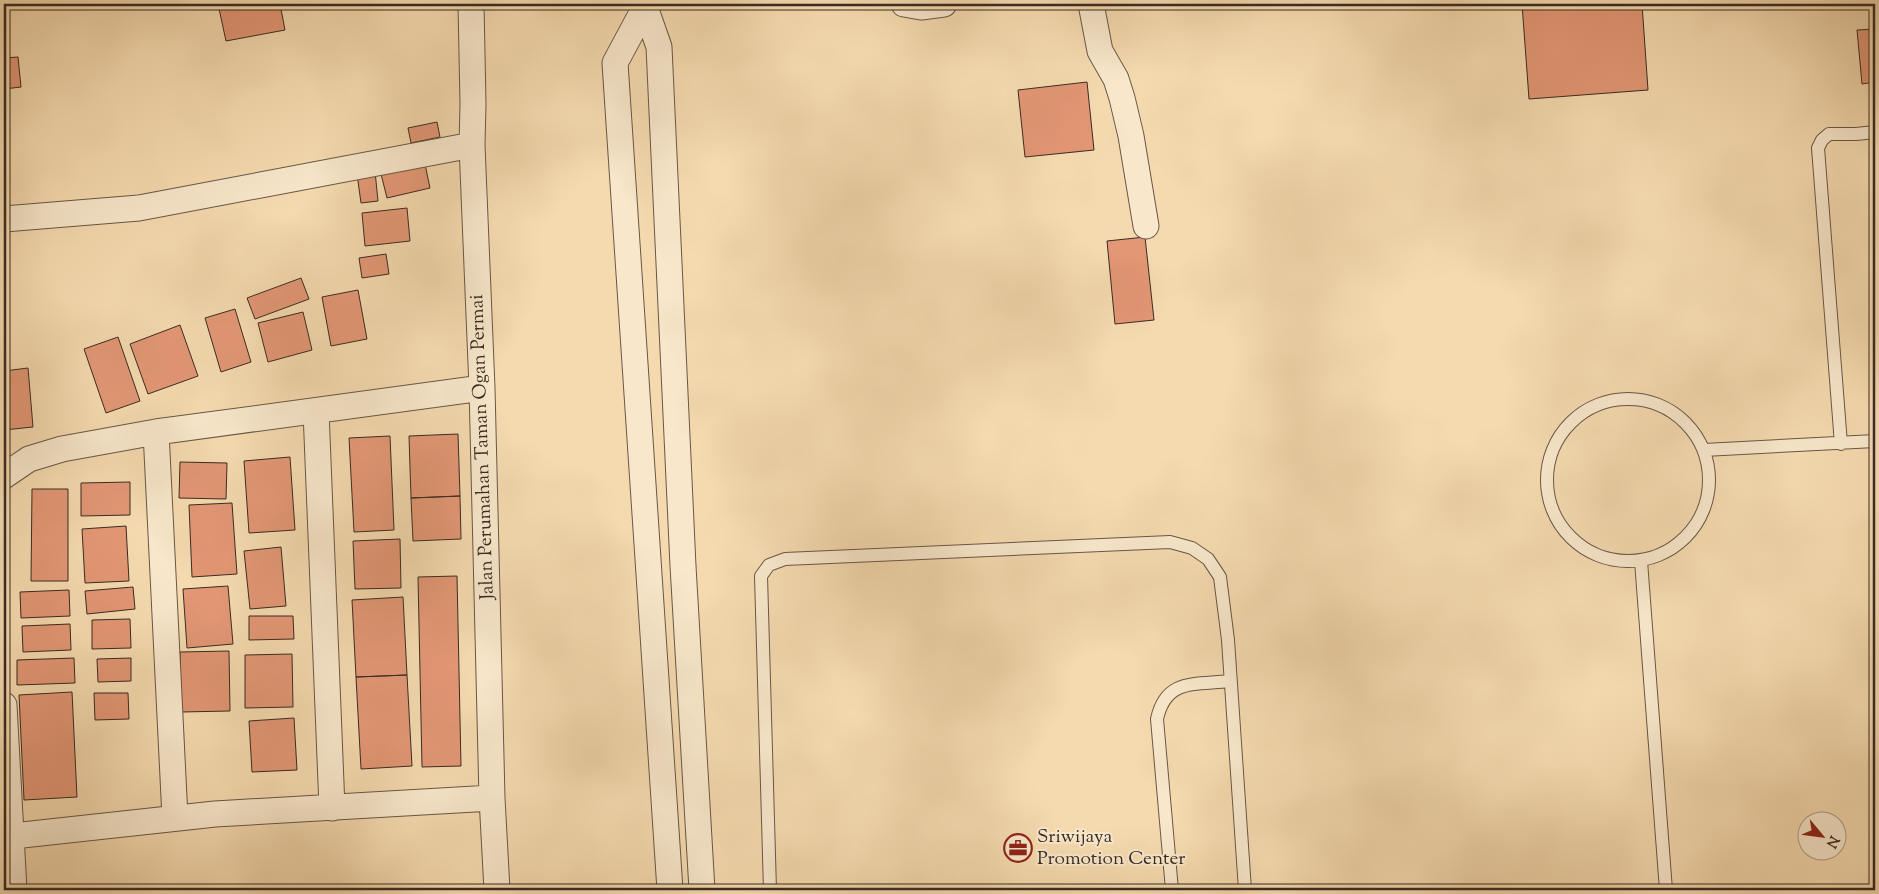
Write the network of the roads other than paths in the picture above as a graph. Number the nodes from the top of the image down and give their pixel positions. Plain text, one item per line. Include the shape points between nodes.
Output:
1 (471, 4) edge
2 (904, 4) edge
3 (944, 4) edge
4 (1090, 4) edge
5 (645, 5) edge
6 (1875, 132) edge
7 (472, 145) junction
8 (4, 219) edge
9 (1146, 226) dead end
10 (482, 388) junction
11 (316, 411) junction
12 (156, 432) junction
13 (1875, 441) edge
14 (1841, 444) junction
15 (1704, 450) junction
16 (4, 476) edge
17 (1641, 561) junction
18 (1230, 680) junction
19 (4, 706) edge
20 (492, 798) junction
21 (332, 808) junction
22 (174, 818) junction
23 (8, 837) edge
24 (14, 890) edge
25 (497, 890) edge
26 (670, 890) edge
27 (702, 890) edge
28 (770, 890) edge
29 (1172, 890) edge
30 (1245, 890) edge
31 (1666, 890) edge

1 - 7 street, Jalan Perumahan Taman Ogan Permai
2 - 3 street via 921,7
4 - 9 street via 1100,51 1116,79 1122,98
5 - 26 street via 616,64
5 - 27 street via 659,47
6 - 14 lane via 1829,134 1818,148
7 - 8 street via 139,208
7 - 10 street, Jalan Perumahan Taman Ogan Permai
10 - 11 street
10 - 20 street, Jalan Perumahan Taman Ogan Permai
11 - 12 street
11 - 21 street
12 - 16 street via 62,449 29,459
12 - 22 street
13 - 14 lane
14 - 15 lane
15 - 17 lane via 1710,486 1699,520 1675,547
15 - 17 lane via 1695,434 1669,409 1634,399 1598,405 1568,426 1558,440 1550,457 1547,475 1548,494 1562,527 1588,552 1623,562
17 - 31 lane
18 - 28 lane via 1220,577 1208,559 1192,548 1170,542 785,558 769,565 761,576
18 - 29 lane via 1182,686 1170,692 1160,708 1157,719
18 - 30 lane
19 - 23 street
20 - 21 street
20 - 25 street, Jalan Perumahan Taman Ogan Permai
21 - 22 street
22 - 23 street
23 - 24 street

